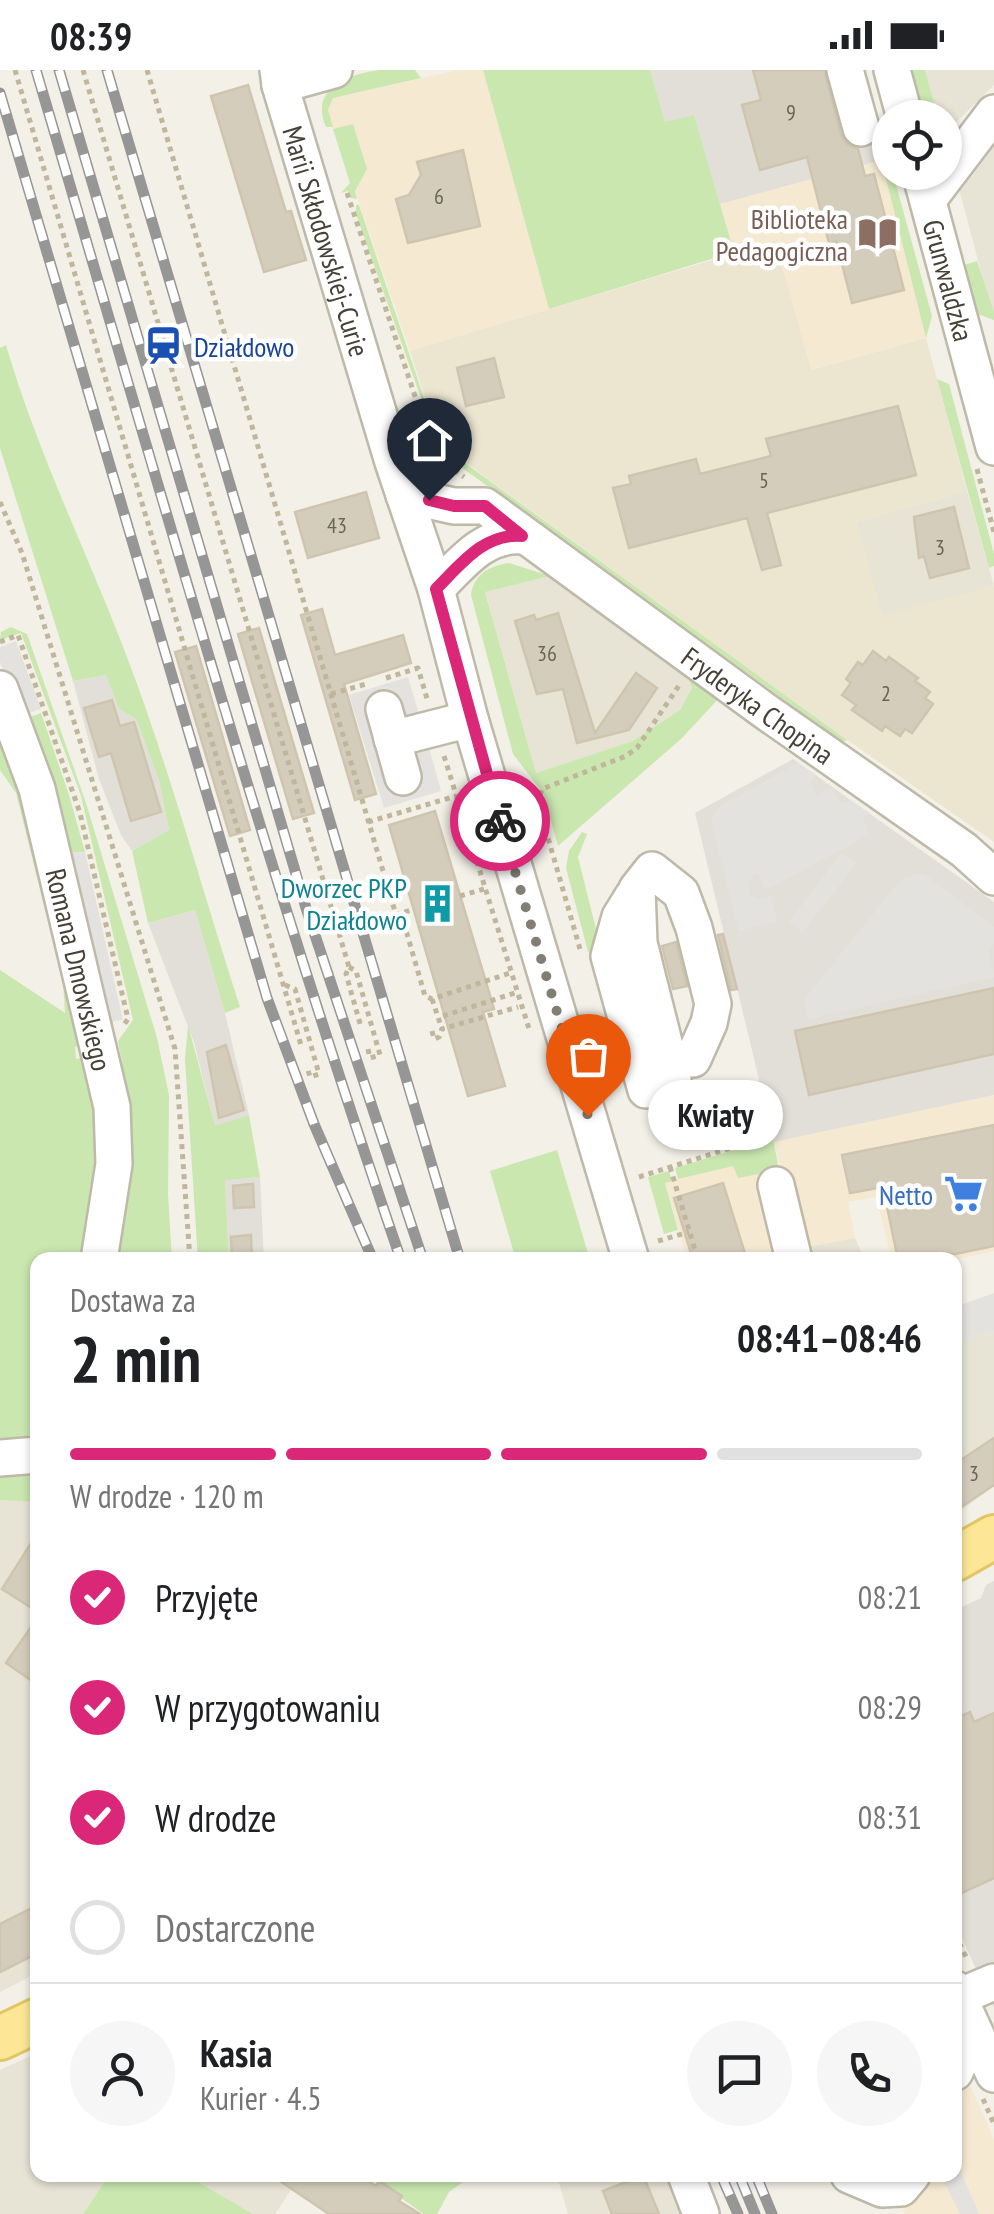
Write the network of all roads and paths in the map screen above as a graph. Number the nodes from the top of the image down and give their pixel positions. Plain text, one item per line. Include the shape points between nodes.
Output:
1 (15, 70) edge
2 (83, 70) edge
3 (147, 70) edge
4 (334, 70) edge
5 (846, 70) edge
6 (892, 70) edge
7 (279, 78) edge
8 (900, 100) edge
9 (994, 113) edge
10 (861, 128) dead end
11 (962, 146) edge
12 (925, 190) edge
13 (347, 193) dead end
14 (978, 334) edge
15 (994, 447) edge
16 (463, 494) junction
17 (404, 495) junction
18 (0, 502) edge
19 (522, 536) junction
20 (420, 541) junction
21 (474, 550) junction
22 (436, 589) junction
23 (696, 660) junction
24 (0, 688) edge
25 (330, 694) junction
26 (453, 724) junction
27 (403, 778) dead end
28 (538, 793) dead end
29 (456, 796) junction
30 (368, 822) junction
31 (994, 877) edge
32 (484, 889) junction
33 (637, 889) joint
34 (460, 896) dead end
35 (414, 909) dead end
36 (401, 913) junction
37 (349, 967) junction
38 (510, 974) junction
39 (285, 985) junction
40 (516, 994) junction
41 (432, 998) junction
42 (520, 1007) junction
43 (444, 1016) dead end
44 (361, 1027) dead end
45 (442, 1029) junction
46 (432, 1030) dead end
47 (534, 1044) dead end
48 (301, 1045) dead end
49 (368, 1049) dead end
50 (307, 1067) dead end
51 (766, 1137) dead end
52 (670, 1167) junction
53 (639, 1176) dead end
54 (776, 1185) dead end
55 (689, 1232) junction
56 (644, 1250) edge
57 (100, 1252) edge
58 (189, 1252) edge
59 (695, 1252) edge
60 (792, 1252) edge
61 (30, 1455) edge
62 (0, 1458) edge
63 (994, 1536) edge
64 (962, 1555) edge
65 (994, 1982) edge
66 (962, 1992) edge
67 (962, 2004) edge
68 (30, 2024) edge
69 (0, 2038) edge
70 (962, 2054) edge
71 (988, 2060) edge
72 (689, 2182) edge
73 (865, 2182) edge
74 (907, 2182) edge
75 (701, 2214) edge

1 - 39 path
2 - 37 path
3 - 25 path
4 - 7 street
5 - 10 street
6 - 8 street
7 - 17 street, Marii Skłodowskiej-Curie
9 - 11 street
12 - 14 street, Grunwaldzka
13 - 16 path via 431,444
14 - 15 street, Grunwaldzka
16 - 17 street, Fryderyka Chopina
16 - 19 street, Fryderyka Chopina
16 - 20 street
17 - 20 street, Marii Skłodowskiej-Curie
18 - 58 path via 22,553 175,1049
19 - 21 street via 503,534
19 - 23 street, Fryderyka Chopina
20 - 21 street
20 - 22 street, Marii Skłodowskiej-Curie
21 - 22 street
22 - 26 street, Marii Skłodowskiej-Curie
23 - 28 path via 637,748
23 - 31 street, Fryderyka Chopina
24 - 57 street, Romana Dmowskiego via 37,789 112,1106 114,1164
25 - 26 path via 418,668
25 - 30 path
26 - 27 street via 388,724
26 - 29 path
26 - 56 street, Marii Skłodowskiej-Curie
29 - 30 path
29 - 32 path
30 - 36 path via 396,915
32 - 34 path
32 - 38 path
33 - 33 street via 610,956 671,1076 713,1004 680,893 652,870
35 - 36 path
36 - 41 path via 425,996
37 - 44 path
37 - 49 path via 356,971 380,1055 370,1058
38 - 40 path
38 - 41 path
39 - 48 path
39 - 50 path via 295,989 319,1074 310,1077
40 - 42 path
40 - 43 path
41 - 45 path
42 - 45 path
42 - 47 path
45 - 46 path via 434,1039
51 - 52 path
52 - 53 path
52 - 55 path
54 - 60 street
55 - 56 path
55 - 59 path
61 - 62 street
63 - 64 main road
65 - 66 street
67 - 71 street
68 - 69 main road
70 - 71 street
72 - 75 street
73 - 74 street via 882,2189

